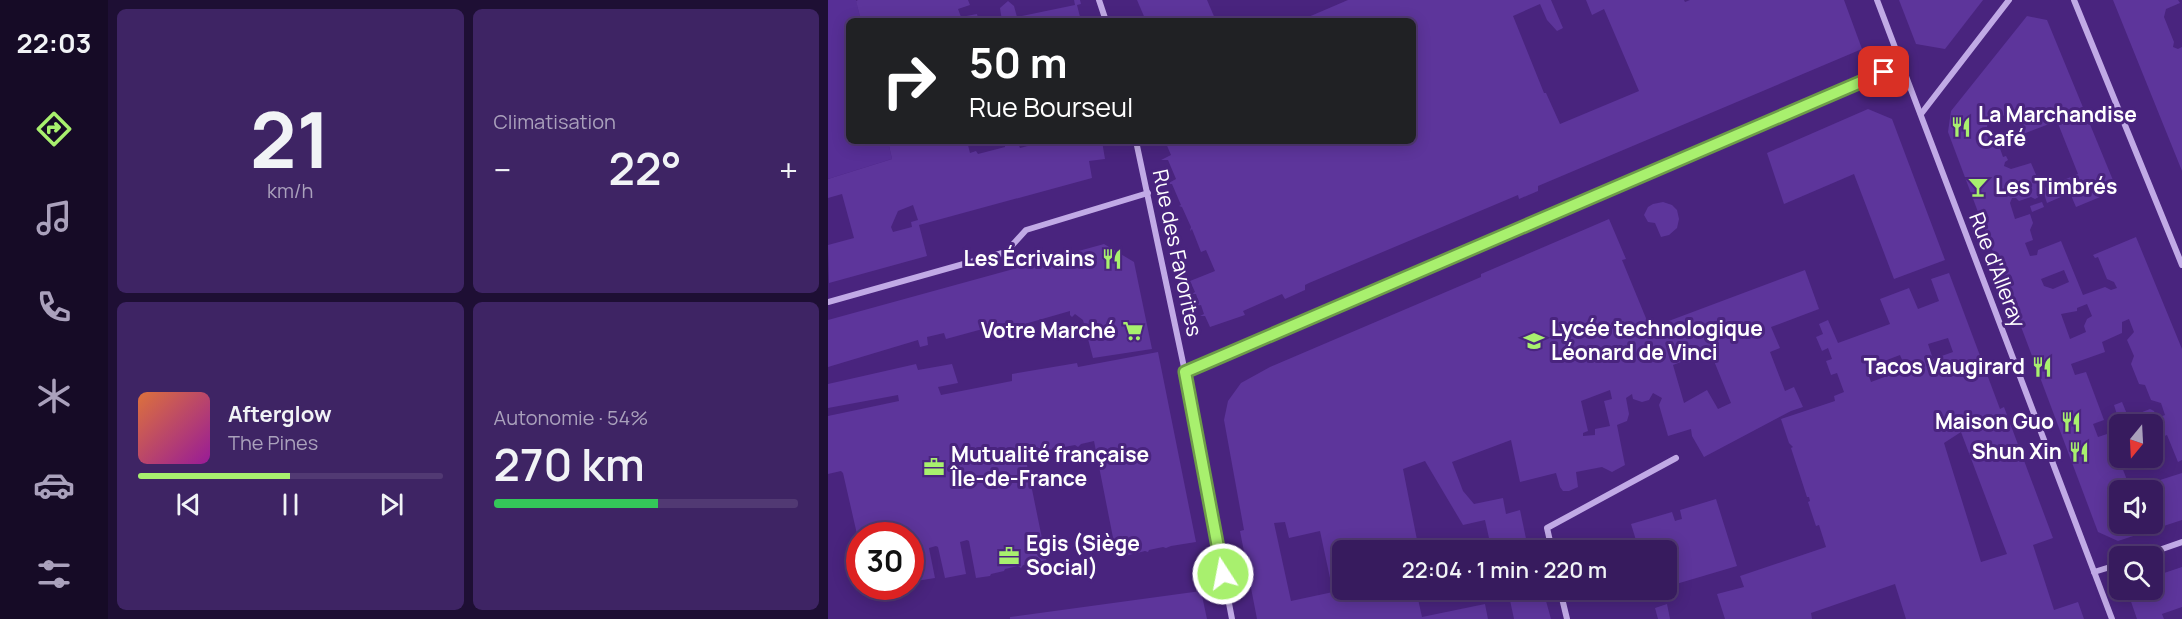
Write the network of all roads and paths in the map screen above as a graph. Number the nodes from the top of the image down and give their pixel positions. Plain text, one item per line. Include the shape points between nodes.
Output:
1 (1099, 0) edge
2 (1877, 0) edge
3 (2009, 0) edge
4 (2074, 0) edge
5 (1105, 18) edge
6 (1902, 64) junction
7 (1921, 114) junction
8 (1137, 144) edge
9 (1148, 193) junction
10 (2182, 265) edge
11 (828, 302) edge
12 (1185, 372) junction
13 (1676, 458) dead end
14 (1550, 540) edge
15 (2182, 542) edge
16 (2163, 549) edge
17 (2109, 567) edge
18 (2094, 572) junction
19 (1562, 600) edge
20 (1232, 619) edge
21 (1567, 619) edge
22 (2112, 619) edge

1 - 5 street
2 - 6 street, Rue d'Alleray
3 - 7 street
4 - 10 street
6 - 7 street, Rue d'Alleray
6 - 12 lane
7 - 18 street, Rue d'Alleray
8 - 9 street, Rue des Favorites
9 - 11 street via 1026,230 1006,252
9 - 12 street, Rue des Favorites
12 - 20 street, Rue des Favorites
13 - 14 street via 1547,528
15 - 16 street
17 - 18 street
18 - 22 street, Rue d'Alleray
19 - 21 street

